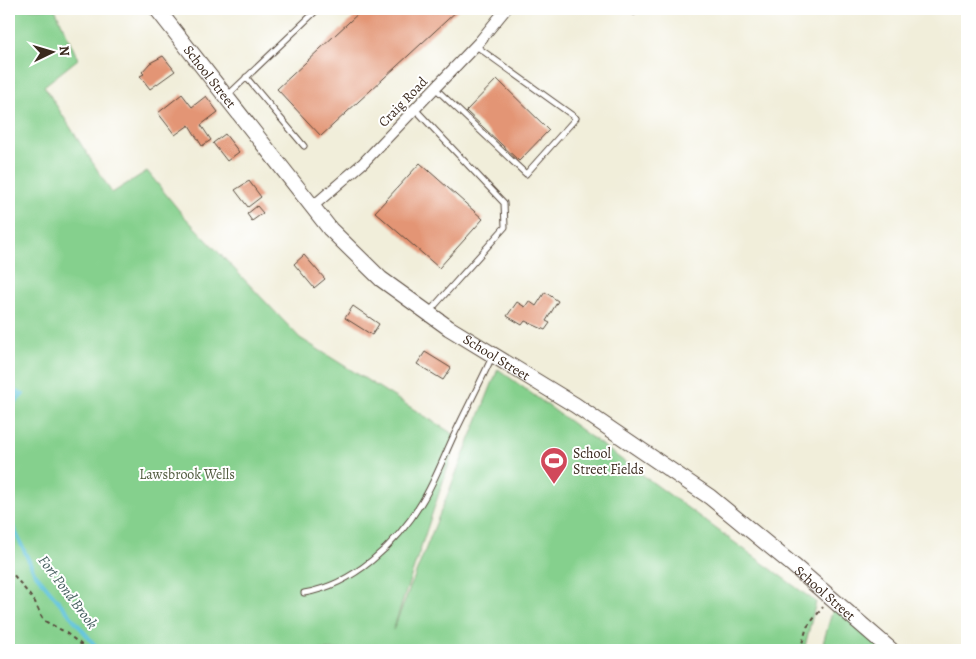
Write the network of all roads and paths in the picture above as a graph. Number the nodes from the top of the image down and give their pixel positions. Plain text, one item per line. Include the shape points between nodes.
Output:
1 (157, 9) edge
2 (318, 9) edge
3 (506, 9) edge
4 (630, 9) edge
5 (639, 9) edge
6 (476, 46) junction
7 (246, 77) junction
8 (435, 88) junction
9 (225, 97) junction
10 (415, 109) junction
11 (304, 146) dead end
12 (312, 206) junction
13 (427, 313) junction
14 (494, 355) junction
15 (9, 569) edge
16 (304, 593) dead end
17 (830, 598) junction
18 (9, 646) edge
19 (25, 650) edge
20 (88, 650) edge
21 (800, 650) edge
22 (890, 650) edge

1 - 9 street, School Street
2 - 7 lane
3 - 6 street, Craig Road
4 - 5 lane via 634,12
6 - 8 street, Craig Road
6 - 8 lane via 576,118 526,174
7 - 9 lane
7 - 11 lane
8 - 10 street, Craig Road
9 - 12 street, School Street
10 - 12 street, Craig Road via 363,163
10 - 13 lane via 504,203 505,227
12 - 13 street, School Street via 356,256
13 - 14 street, School Street
14 - 16 lane via 423,500 408,523 364,566 340,581
14 - 17 street, School Street via 703,492
15 - 20 path via 35,602 43,620
17 - 21 path via 807,627
17 - 22 street, School Street
18 - 19 path

